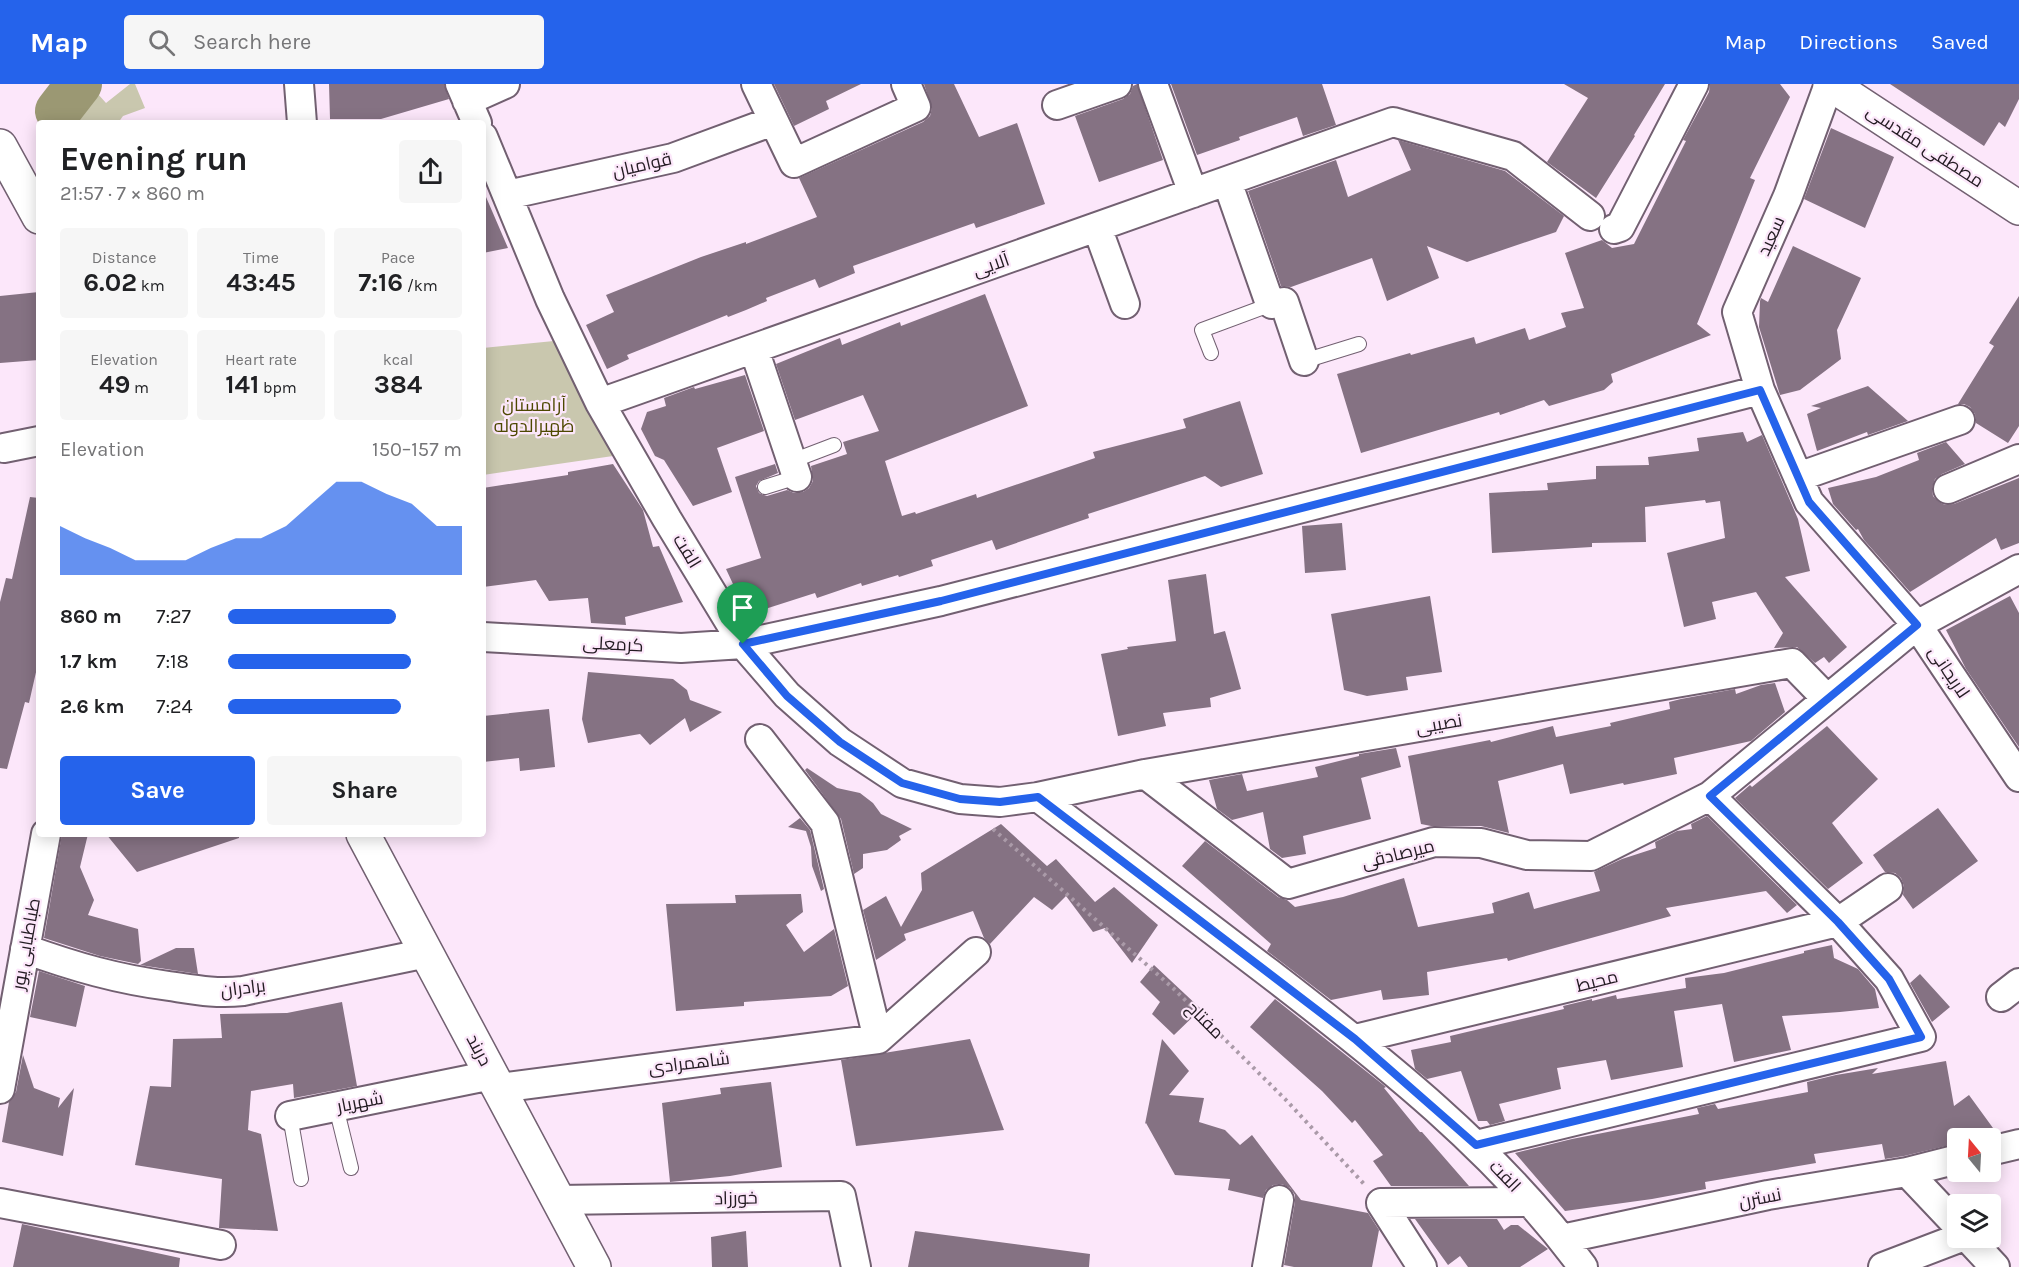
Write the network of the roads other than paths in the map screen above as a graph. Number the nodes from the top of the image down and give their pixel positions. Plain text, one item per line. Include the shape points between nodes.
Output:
1 (299, 84) edge
2 (505, 84) edge
3 (756, 84) edge
4 (906, 84) edge
5 (1117, 84) edge
6 (1154, 84) edge
7 (1694, 84) edge
8 (1830, 84) edge
9 (468, 103) edge
10 (1057, 105) dead end
11 (302, 120) edge
12 (773, 121) junction
13 (486, 144) edge
14 (0, 146) edge
15 (1227, 181) junction
16 (1193, 193) junction
17 (507, 195) junction
18 (2019, 208) edge
19 (36, 212) edge
20 (1097, 227) junction
21 (1125, 304) dead end
22 (1272, 304) junction
23 (1359, 344) dead end
24 (754, 349) junction
25 (1211, 353) dead end
26 (1304, 361) joint
27 (1760, 390) junction
28 (600, 402) junction
29 (1960, 420) dead end
30 (36, 442) edge
31 (834, 445) dead end
32 (4, 448) dead end
33 (2019, 459) edge
34 (795, 469) junction
35 (1798, 477) junction
36 (765, 487) dead end
37 (1948, 489) dead end
38 (2019, 569) edge
39 (1917, 625) junction
40 (486, 637) edge
41 (743, 644) junction
42 (1827, 699) junction
43 (760, 740) dead end
44 (1145, 774) junction
45 (2019, 777) edge
46 (1710, 796) junction
47 (1038, 797) junction
48 (45, 837) edge
49 (365, 837) edge
50 (1888, 888) dead end
51 (1838, 922) junction
52 (26, 949) junction
53 (976, 952) dead end
54 (427, 953) junction
55 (9, 984) edge
56 (878, 1039) junction
57 (1355, 1039) junction
58 (495, 1082) junction
59 (0, 1089) edge
60 (336, 1107) junction
61 (290, 1116) joint
62 (2019, 1144) edge
63 (1476, 1145) junction
64 (2001, 1148) edge
65 (1947, 1162) edge
66 (351, 1168) dead end
67 (1907, 1172) junction
68 (301, 1179) dead end
69 (558, 1200) junction
70 (1279, 1200) dead end
71 (1530, 1202) junction
72 (0, 1203) edge
73 (1947, 1214) edge
74 (1562, 1239) junction
75 (1947, 1243) edge
76 (221, 1245) dead end
77 (1977, 1248) edge
78 (594, 1267) edge
79 (856, 1267) edge
80 (1267, 1267) edge
81 (1422, 1267) edge
82 (1583, 1267) edge
83 (1883, 1267) edge
84 (1995, 1267) edge

1 - 11 street
2 - 9 street
3 - 12 street
4 - 12 street via 916,107 794,163
5 - 10 street
6 - 16 street
7 - 15 street, آلایی via 1620,227 1602,222 1514,156 1393,122
8 - 18 main road, مصطفی مقدسی
8 - 27 street, سعید via 1788,196 1737,312
12 - 17 street, قوامیان via 673,158
13 - 17 street, الفت
14 - 19 main road
15 - 16 street, آلایی
15 - 22 street
16 - 20 street, آلایی
17 - 28 street, الفت via 550,299
20 - 21 street
20 - 24 street, آلایی
22 - 25 lane via 1202,330
22 - 26 street via 1284,302
23 - 26 lane
24 - 28 street, آلایی
24 - 34 street
27 - 35 street, لاریجانی
27 - 41 street, کرمعلی via 953,598
28 - 41 street, الفت
29 - 35 street
30 - 32 street
31 - 34 lane
33 - 37 street
34 - 36 lane
35 - 39 street, لاریجانی via 1809,502
38 - 39 street
39 - 42 street
39 - 45 street, لاریجانی
40 - 41 street, کرمعلی via 681,648
41 - 47 street, الفت via 787,696 840,742 902,783 960,799 1000,802
42 - 44 street, نصیبی via 1792,663
42 - 46 street
43 - 56 street via 825,823
44 - 46 street, میرصادقی via 1288,884 1434,842 1481,843 1527,855 1591,856
44 - 47 street, نصیبی
46 - 51 street
47 - 57 street, الفت
48 - 52 street, طباطبایی پور
49 - 54 main road, دربند
50 - 51 street
51 - 57 street, محیط
51 - 63 street via 1889,979 1921,1037
52 - 54 street, برادران via 123,980 219,993
52 - 55 street, طباطبایی پور
53 - 56 street
54 - 58 main road, دربند
55 - 59 street, طباطبایی پور
56 - 58 street, شاهمرادی
57 - 63 street, الفت
58 - 60 street, شهریار
58 - 69 main road, دربند
60 - 61 street, شهریار
60 - 66 lane
61 - 68 lane, شهریار
62 - 64 street
63 - 71 street, الفت
65 - 67 street, نسترن
67 - 73 street
67 - 74 street, نسترن
69 - 78 main road, دربند
69 - 79 street, خورزاد via 841,1196
70 - 80 street
71 - 74 street, الفت
71 - 81 street via 1382,1203
72 - 76 street
74 - 82 street, الفت
75 - 83 street
77 - 84 street

